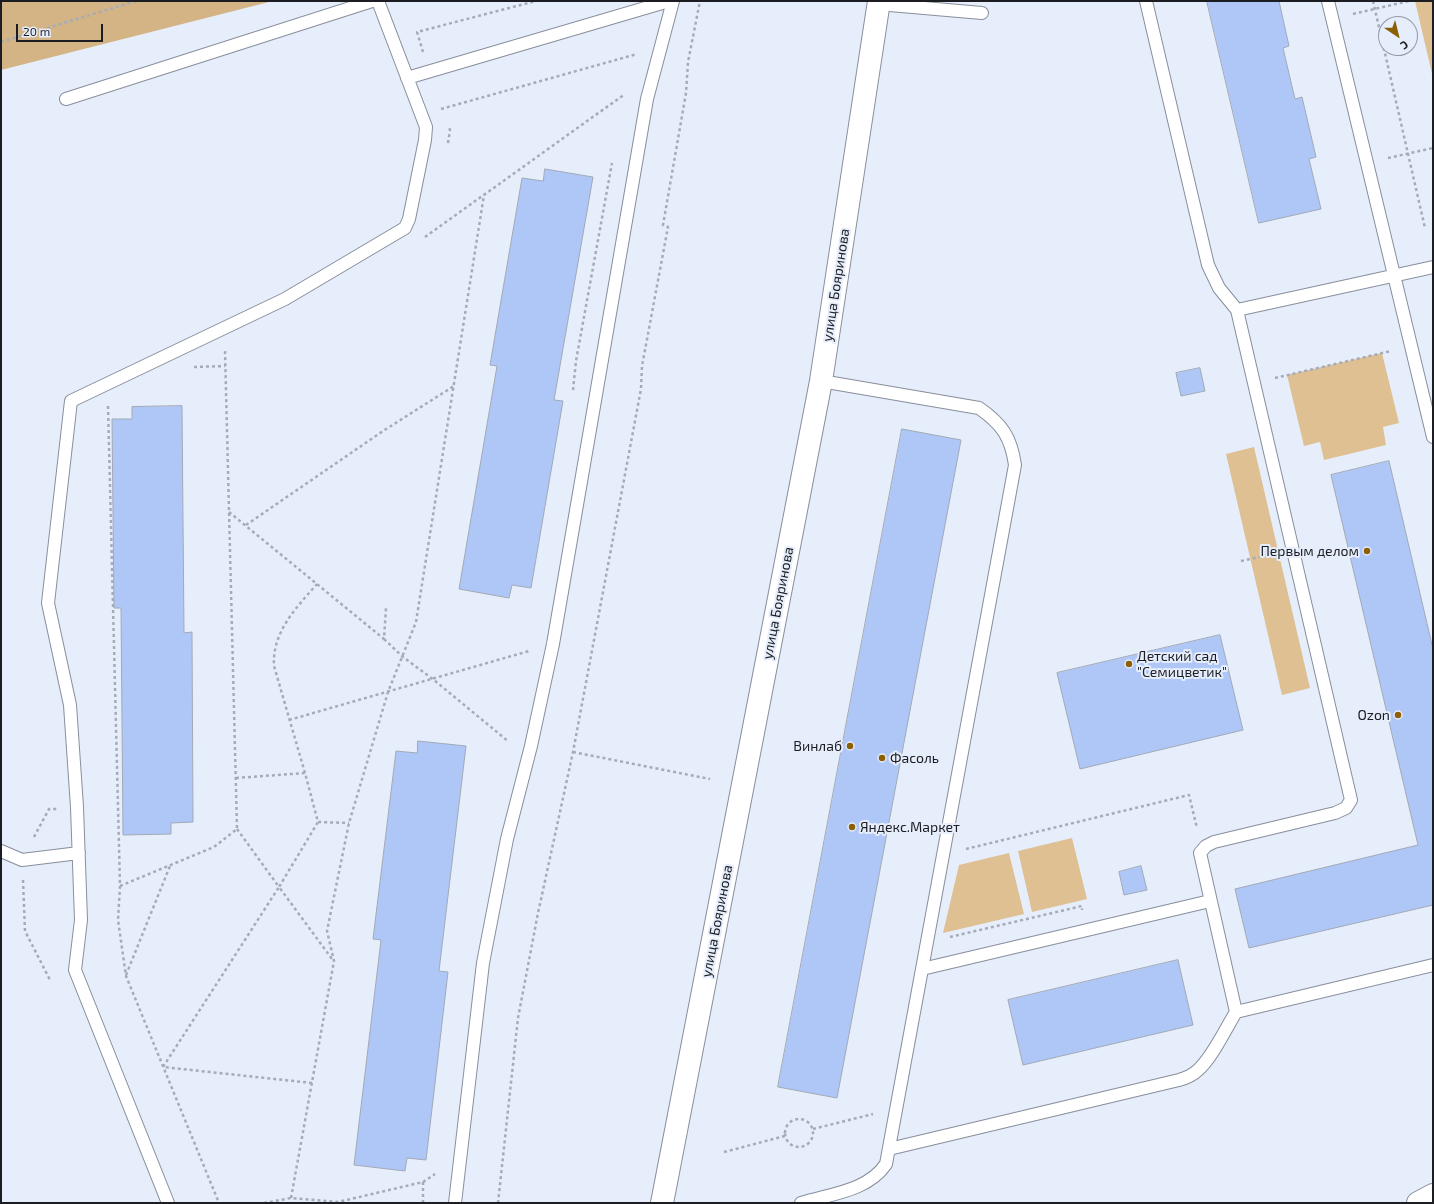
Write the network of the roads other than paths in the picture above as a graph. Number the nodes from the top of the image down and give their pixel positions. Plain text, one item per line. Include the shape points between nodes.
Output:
1 (372, 1) edge
2 (378, 1) edge
3 (669, 1) edge
4 (673, 1) edge
5 (1146, 1) edge
6 (1328, 1) edge
7 (878, 3) edge
8 (982, 13) dead end
9 (407, 78) junction
10 (66, 100) dead end
11 (1433, 267) edge
12 (1394, 275) junction
13 (1237, 310) junction
14 (822, 381) junction
15 (1433, 438) edge
16 (1, 851) edge
17 (79, 853) junction
18 (1210, 900) junction
19 (1433, 965) edge
20 (922, 969) junction
21 (1236, 1012) junction
22 (889, 1149) junction
23 (1433, 1195) edge
24 (168, 1203) edge
25 (455, 1203) edge
26 (662, 1203) edge
27 (801, 1203) edge
28 (1418, 1203) edge

1 - 10 lane
2 - 9 lane
3 - 9 lane
4 - 25 lane via 647,99 553,644 531,746 507,839 483,963
5 - 13 lane via 1208,265 1219,288
6 - 12 lane
7 - 8 lane
7 - 14 street, улица Бояринова
9 - 17 lane via 426,127 409,219 405,228 285,299 71,401 48,602 70,705
11 - 12 lane
12 - 13 lane
12 - 15 lane
13 - 18 lane via 1351,800 1346,808 1335,813 1206,846 1200,853
14 - 20 lane via 979,408 994,418 1005,432 1013,449 1015,465
14 - 26 street, улица Бояринова
16 - 17 lane via 22,860
17 - 24 lane via 81,920 75,970
18 - 20 lane
18 - 21 lane
19 - 21 lane
20 - 22 lane
21 - 22 lane via 1205,1062 1190,1076
22 - 27 lane via 886,1164 872,1180
23 - 28 street

